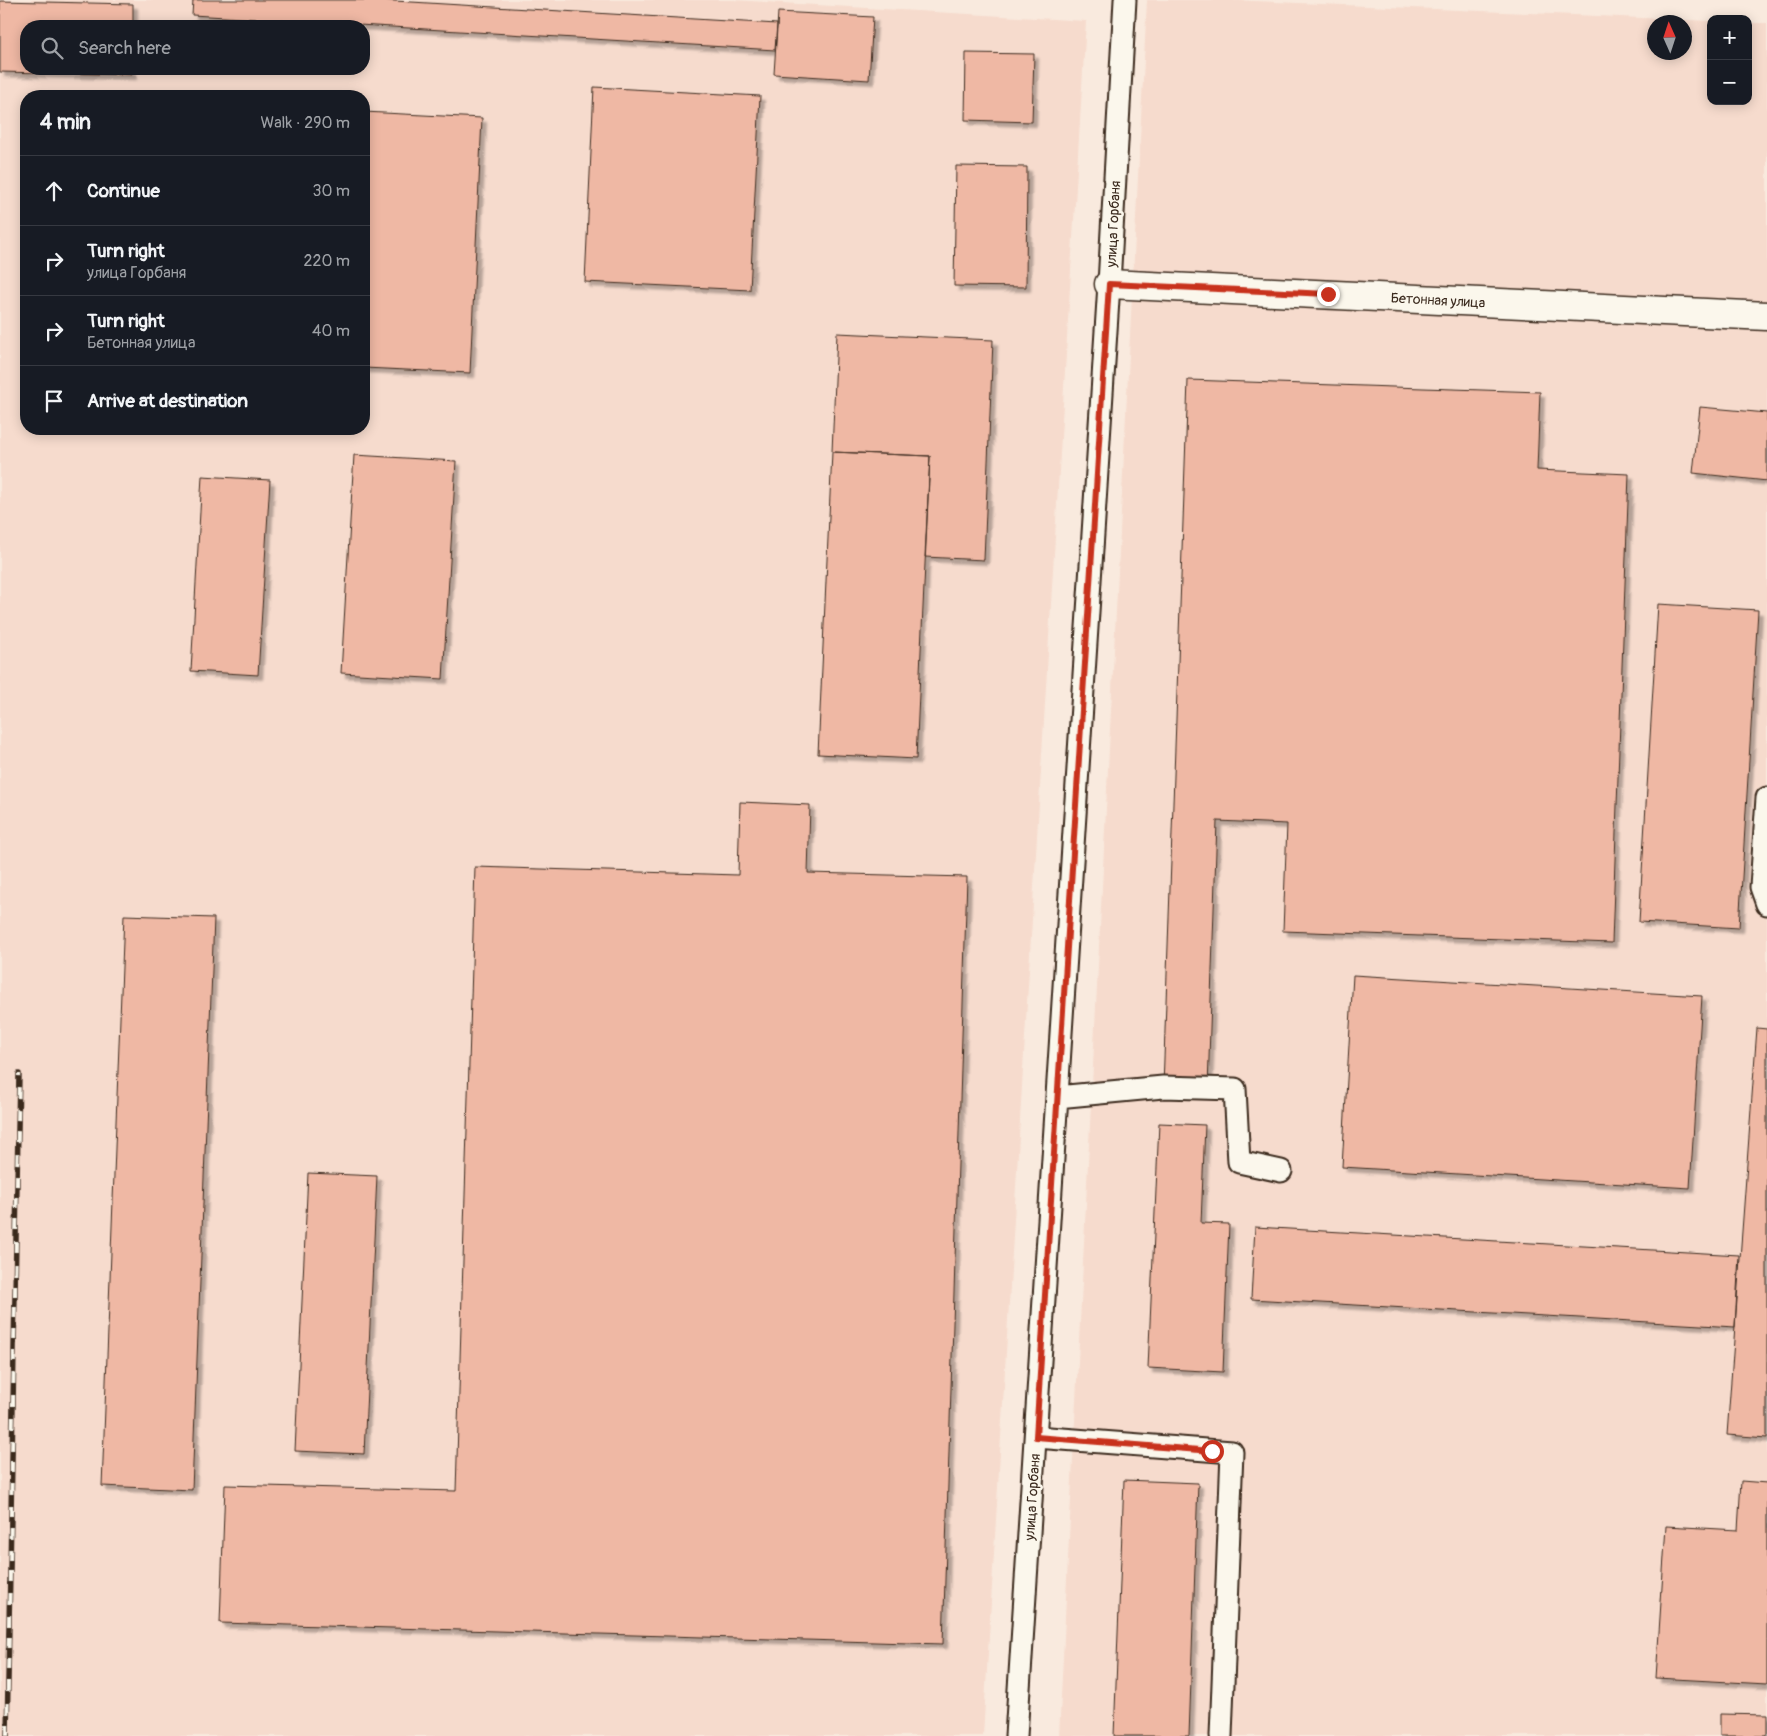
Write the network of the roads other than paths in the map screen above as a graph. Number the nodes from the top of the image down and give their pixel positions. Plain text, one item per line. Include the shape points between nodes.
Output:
1 (1125, 0) edge
2 (1109, 284) junction
3 (1767, 316) edge
4 (1767, 798) edge
5 (1767, 904) edge
6 (1057, 1097) junction
7 (1281, 1170) dead end
8 (1036, 1437) junction
9 (1016, 1736) edge
10 (1221, 1736) edge

1 - 2 lane, улица Горбаня
2 - 3 street, Бетонная улица
2 - 6 lane, улица Горбаня
4 - 5 lane via 1761,887
6 - 7 lane via 1163,1087 1235,1089 1239,1162
6 - 8 lane, улица Горбаня
8 - 9 lane, улица Горбаня
8 - 10 lane via 1232,1452

